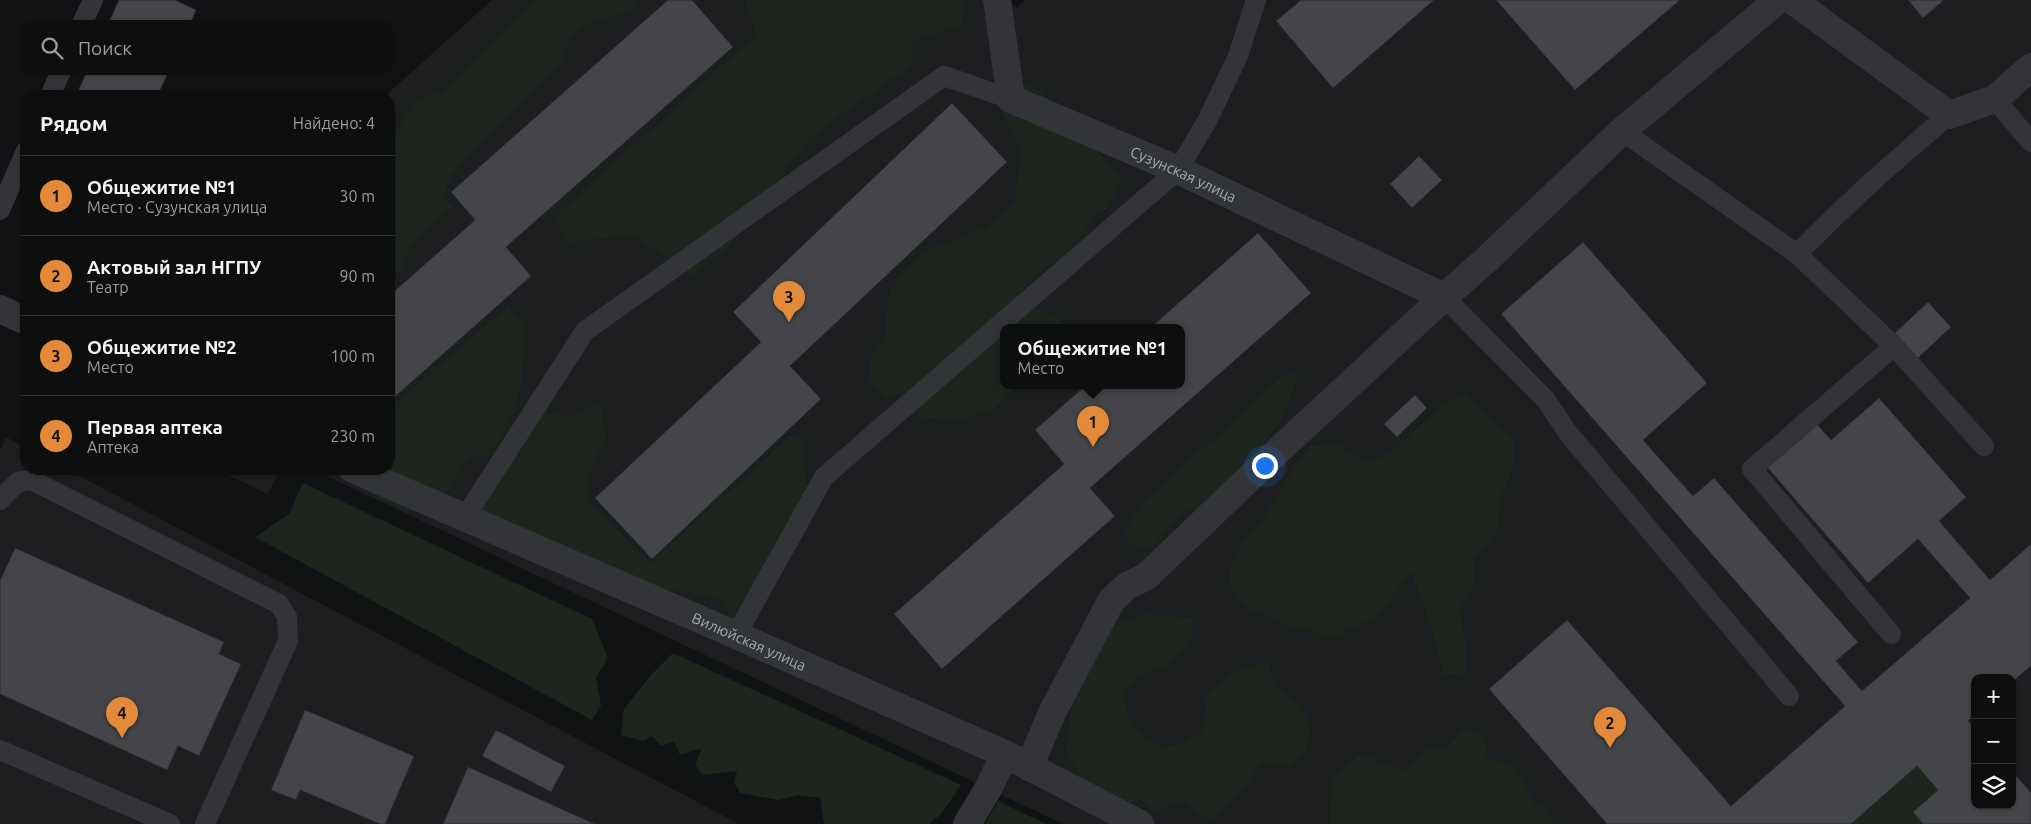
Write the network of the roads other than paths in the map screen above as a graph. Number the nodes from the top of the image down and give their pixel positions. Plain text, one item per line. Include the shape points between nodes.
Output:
1 (93, 0) edge
2 (996, 0) edge
3 (1256, 0) edge
4 (1778, 0) edge
5 (1792, 0) edge
6 (84, 20) edge
7 (2031, 67) edge
8 (59, 75) edge
9 (53, 90) edge
10 (1995, 98) junction
11 (1010, 99) junction
12 (1949, 115) junction
13 (1622, 131) junction
14 (2031, 142) edge
15 (20, 165) edge
16 (1178, 170) junction
17 (0, 210) edge
18 (1797, 254) junction
19 (1444, 297) junction
20 (0, 309) edge
21 (20, 318) edge
22 (1000, 324) edge
23 (1000, 324) edge
24 (1894, 346) junction
25 (1984, 446) dead end
26 (367, 475) edge
27 (0, 500) edge
28 (465, 517) junction
29 (1892, 634) dead end
30 (736, 635) junction
31 (1789, 696) dead end
32 (0, 750) edge
33 (1005, 754) junction
34 (1030, 768) junction
35 (170, 824) edge
36 (205, 824) edge
37 (967, 824) edge
38 (1140, 824) edge

1 - 6 lane
2 - 11 street
3 - 16 lane via 1238,56
4 - 13 street
5 - 12 street
7 - 10 street
8 - 9 lane
10 - 12 street
10 - 14 lane
11 - 16 street, Сузунская улица
11 - 28 lane via 944,76 586,331
12 - 18 lane via 1832,218
13 - 18 lane
13 - 19 street
15 - 17 lane
16 - 19 street, Сузунская улица
16 - 22 lane
18 - 24 lane
19 - 31 lane via 1546,400 1568,433
19 - 34 street via 1146,576 1127,586 1111,601 1052,713
20 - 21 street
23 - 30 lane via 824,477
24 - 25 lane
24 - 29 lane via 1752,468
26 - 28 street, Вилюйская улица
27 - 36 lane via 18,482 31,480 279,604 287,617 288,641
28 - 30 street, Вилюйская улица
30 - 33 street, Вилюйская улица
32 - 35 lane
33 - 34 street, Вилюйская улица
33 - 37 street
34 - 38 street, Вилюйская улица

